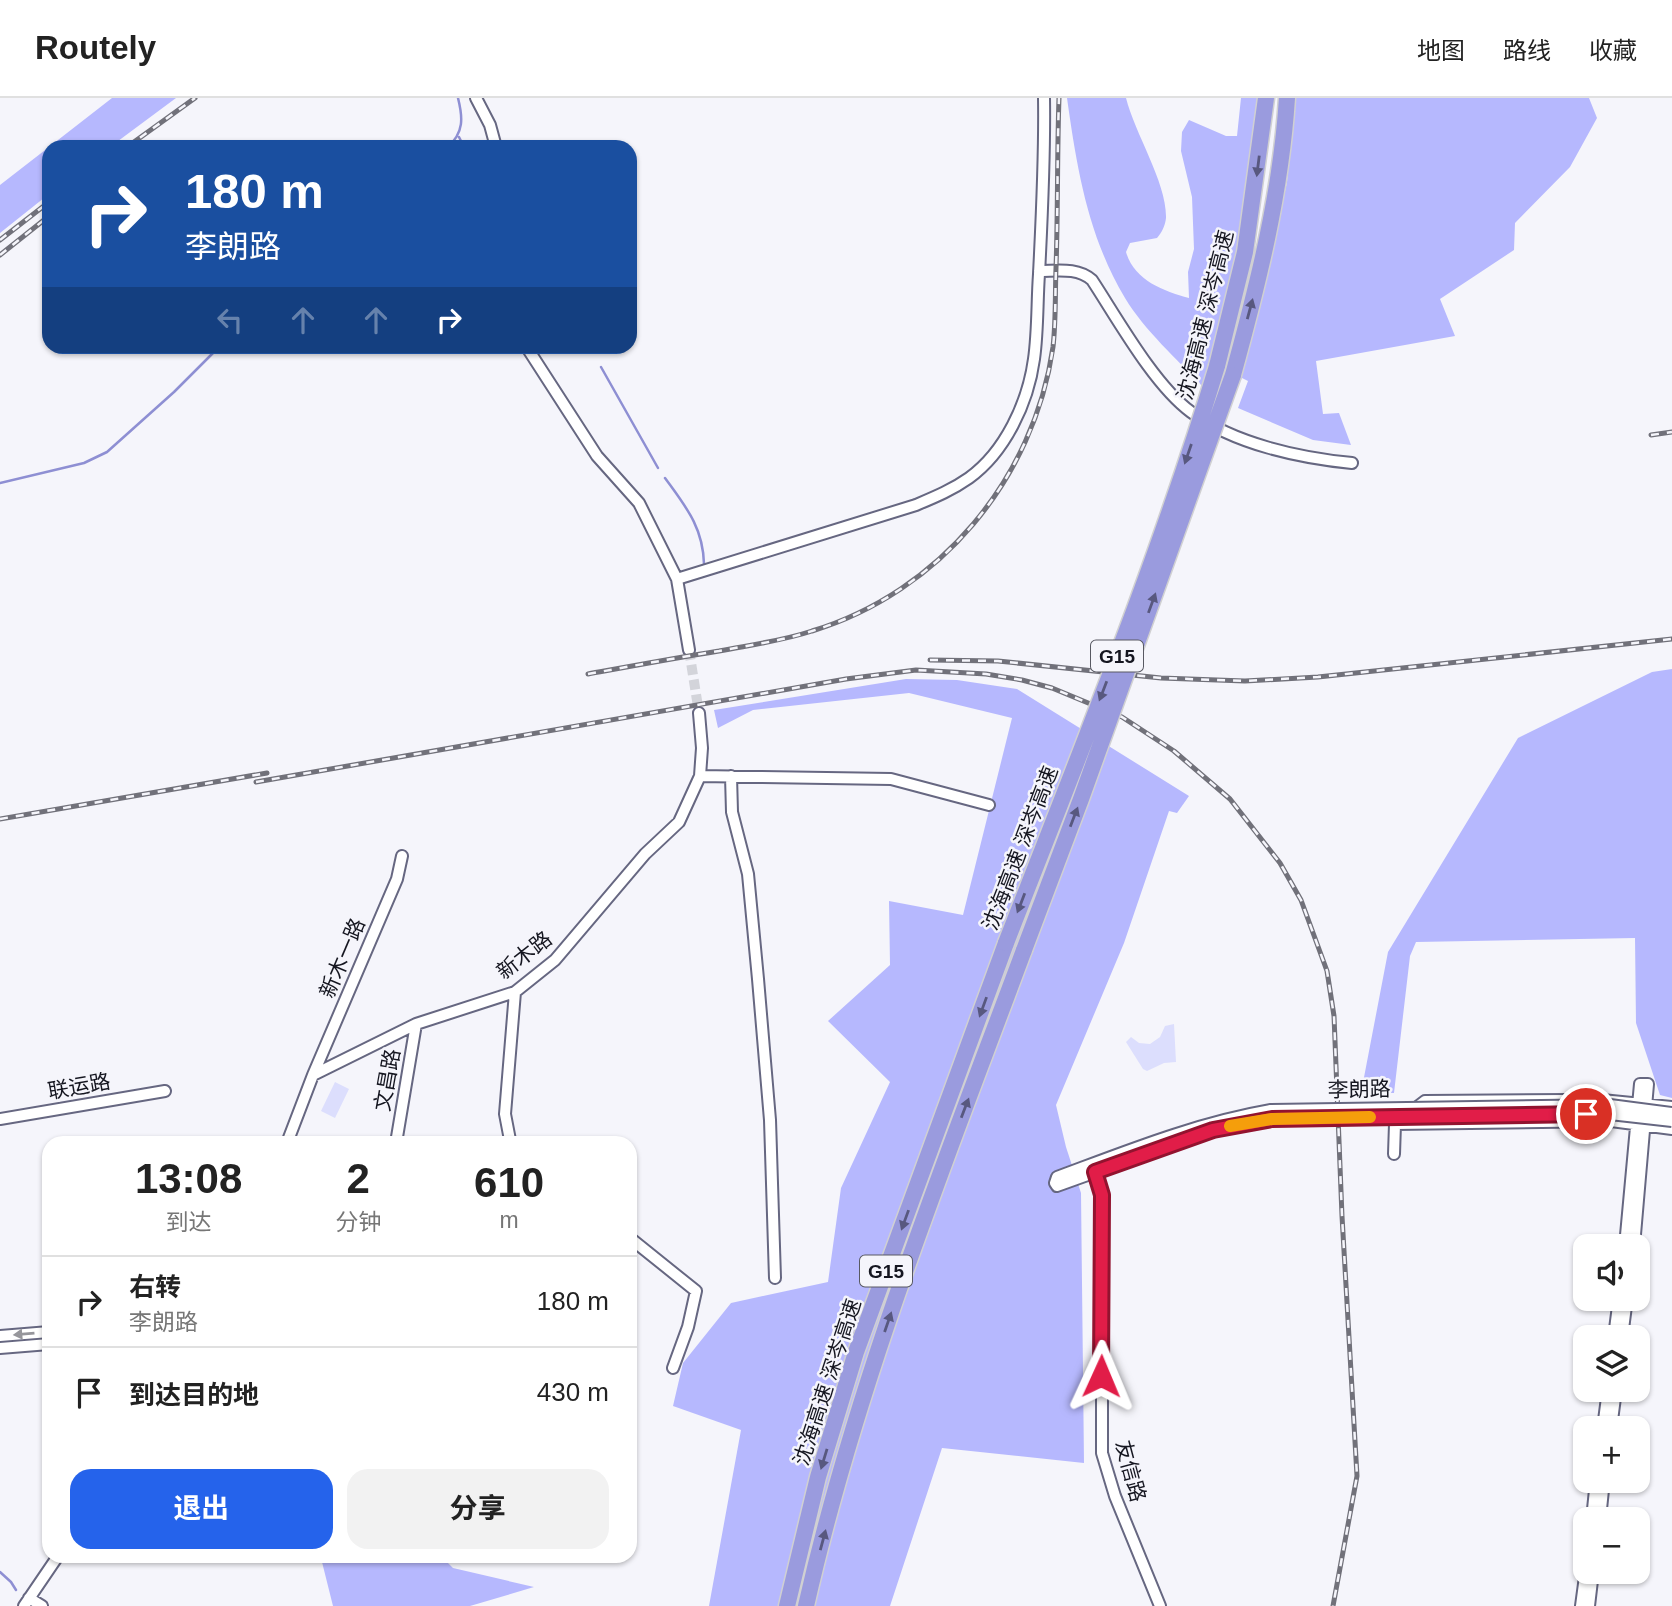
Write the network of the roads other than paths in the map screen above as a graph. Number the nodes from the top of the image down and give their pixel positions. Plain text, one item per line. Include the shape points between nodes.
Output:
1 (476, 98) edge
2 (1044, 98) edge
3 (1266, 98) edge
4 (1287, 98) edge
5 (494, 140) edge
6 (1039, 271) junction
7 (531, 354) edge
8 (1353, 463) dead end
9 (677, 579) junction
10 (689, 650) tunnel mouth
11 (699, 713) tunnel mouth
12 (700, 776) junction
13 (731, 776) junction
14 (989, 805) dead end
15 (402, 856) dead end
16 (516, 992) junction
17 (416, 1024) junction
18 (313, 1074) junction
19 (165, 1091) dead end
20 (1642, 1102) junction
21 (1672, 1107) edge
22 (1672, 1113) edge
23 (1271, 1115) junction
24 (0, 1119) edge
25 (1672, 1121) edge
26 (1640, 1124) junction
27 (1395, 1125) junction
28 (1672, 1129) edge
29 (290, 1136) edge
30 (397, 1136) edge
31 (509, 1136) edge
32 (1394, 1154) dead end
33 (1092, 1173) junction
34 (1626, 1234) edge
35 (1635, 1234) edge
36 (637, 1244) edge
37 (775, 1278) dead end
38 (42, 1333) edge
39 (0, 1336) edge
40 (42, 1345) edge
41 (0, 1348) edge
42 (673, 1368) dead end
43 (53, 1563) edge
44 (1584, 1584) edge
45 (1592, 1584) edge
46 (27, 1602) edge
47 (42, 1606) edge
48 (787, 1606) edge
49 (806, 1606) edge
50 (1153, 1606) edge
51 (1160, 1606) edge
52 (1581, 1606) edge
53 (1589, 1606) edge

1 - 5 street
2 - 6 street
3 -> 48 highway, 沈海高速 深岑高速 / G15, bridge via 1245,252 1200,422 856,1352 818,1477
49 -> 4 highway, 沈海高速 深岑高速 / G15, bridge via 877,1353 1233,375 1263,263
6 - 8 street via 1072,271 1092,279 1161,381 1189,411 1241,438 1319,460
6 - 9 street via 1029,384 1005,439 971,477 916,505
7 - 9 street via 597,456 639,503
9 - 10 street
11 - 12 street, 新木路
12 - 13 street
12 - 16 street, 新木路 via 679,822 645,854 555,960
13 - 14 street via 891,779
13 - 37 street via 732,812 748,874 758,979
15 - 18 street, 新木一路 via 397,878
16 - 17 street, 新木路
16 - 31 street via 505,1114
17 - 18 street, 新木路
17 - 30 street, 文昌路
18 - 29 street
19 - 24 street, 联运路
20 - 21 street
20 - 26 street
20 - 27 street via 1425,1101
22 - 23 street, 李朗路, bridge via 1611,1105
23 - 25 street, 李朗路, bridge via 1611,1114
23 - 33 street, 李朗路 via 1213,1130
23 - 33 street, 李朗路 via 1210,1122 1057,1182
26 - 27 street
26 - 28 street
26 - 34 street
26 - 35 street
27 - 32 street
33 - 50 street, 友信路 via 1096,1197 1096,1455
33 - 51 street, 友信路 via 1102,1195 1102,1453
36 - 42 street via 696,1291
38 -> 39 street
40 - 41 street
43 - 46 street
44 - 52 street
45 - 53 street
46 - 47 street

